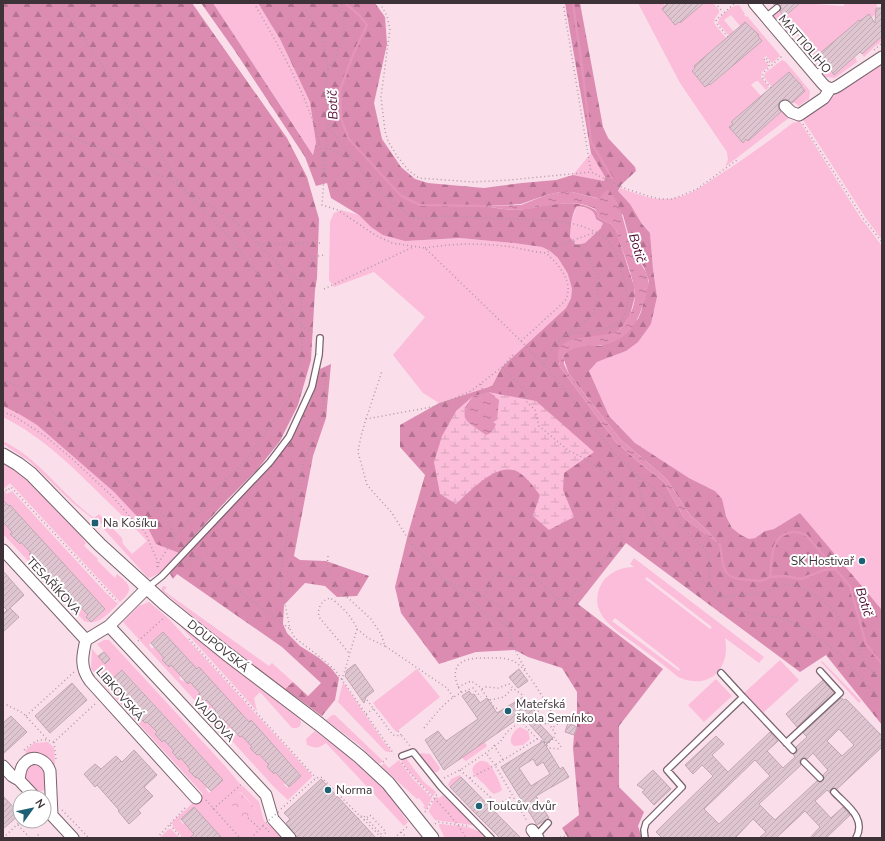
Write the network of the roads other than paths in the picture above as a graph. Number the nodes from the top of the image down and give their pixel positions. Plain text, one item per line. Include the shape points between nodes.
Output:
1 (754, 3) edge
2 (777, 8) dead end
3 (766, 17) junction
4 (882, 57) edge
5 (827, 66) dead end
6 (815, 75) junction
7 (830, 89) junction
8 (785, 106) dead end
9 (320, 338) road end
10 (3, 455) edge
11 (3, 550) edge
12 (150, 586) junction
13 (109, 626) junction
14 (86, 640) junction
15 (820, 671) dead end
16 (721, 673) dead end
17 (743, 697) junction
18 (786, 743) junction
19 (793, 750) dead end
20 (402, 756) dead end
21 (804, 762) dead end
22 (3, 766) edge
23 (820, 778) dead end
24 (19, 780) junction
25 (27, 789) edge
26 (51, 789) edge
27 (834, 792) dead end
28 (200, 798) road end
29 (52, 810) edge
30 (548, 823) dead end
31 (536, 834) edge
32 (73, 838) edge
33 (290, 838) edge
34 (432, 838) edge
35 (491, 838) edge
36 (645, 838) edge
37 (856, 838) edge

1 - 3 street, MATTIOLIHO
2 - 3 lane
3 - 6 street, MATTIOLIHO
4 - 7 street, MATTIOLIHO via 842,84
5 - 6 lane
6 - 7 street, MATTIOLIHO
7 - 8 street via 824,98 799,115
9 - 12 lane via 312,387 289,437 270,462
10 - 12 street, DOUPOVSKÁ via 18,464 100,545
11 - 14 street, TESAŘÍKOVA
12 - 13 street
12 - 34 street, DOUPOVSKÁ via 226,654 360,757 388,783
13 - 14 street
13 - 33 street, VAJDOVA via 266,795 273,819
14 - 28 street, LIBKOVSKÁ via 82,659 86,676
15 - 18 lane via 840,693
16 - 17 lane
17 - 18 lane
17 - 36 lane via 667,770 682,787 646,823
18 - 19 lane
20 - 35 lane via 413,752 441,787
21 - 23 lane
22 - 24 street
24 - 25 street
24 - 26 street via 22,768 29,760 38,758 50,771
27 - 37 lane via 857,816 859,827
29 - 32 street
30 - 31 lane

